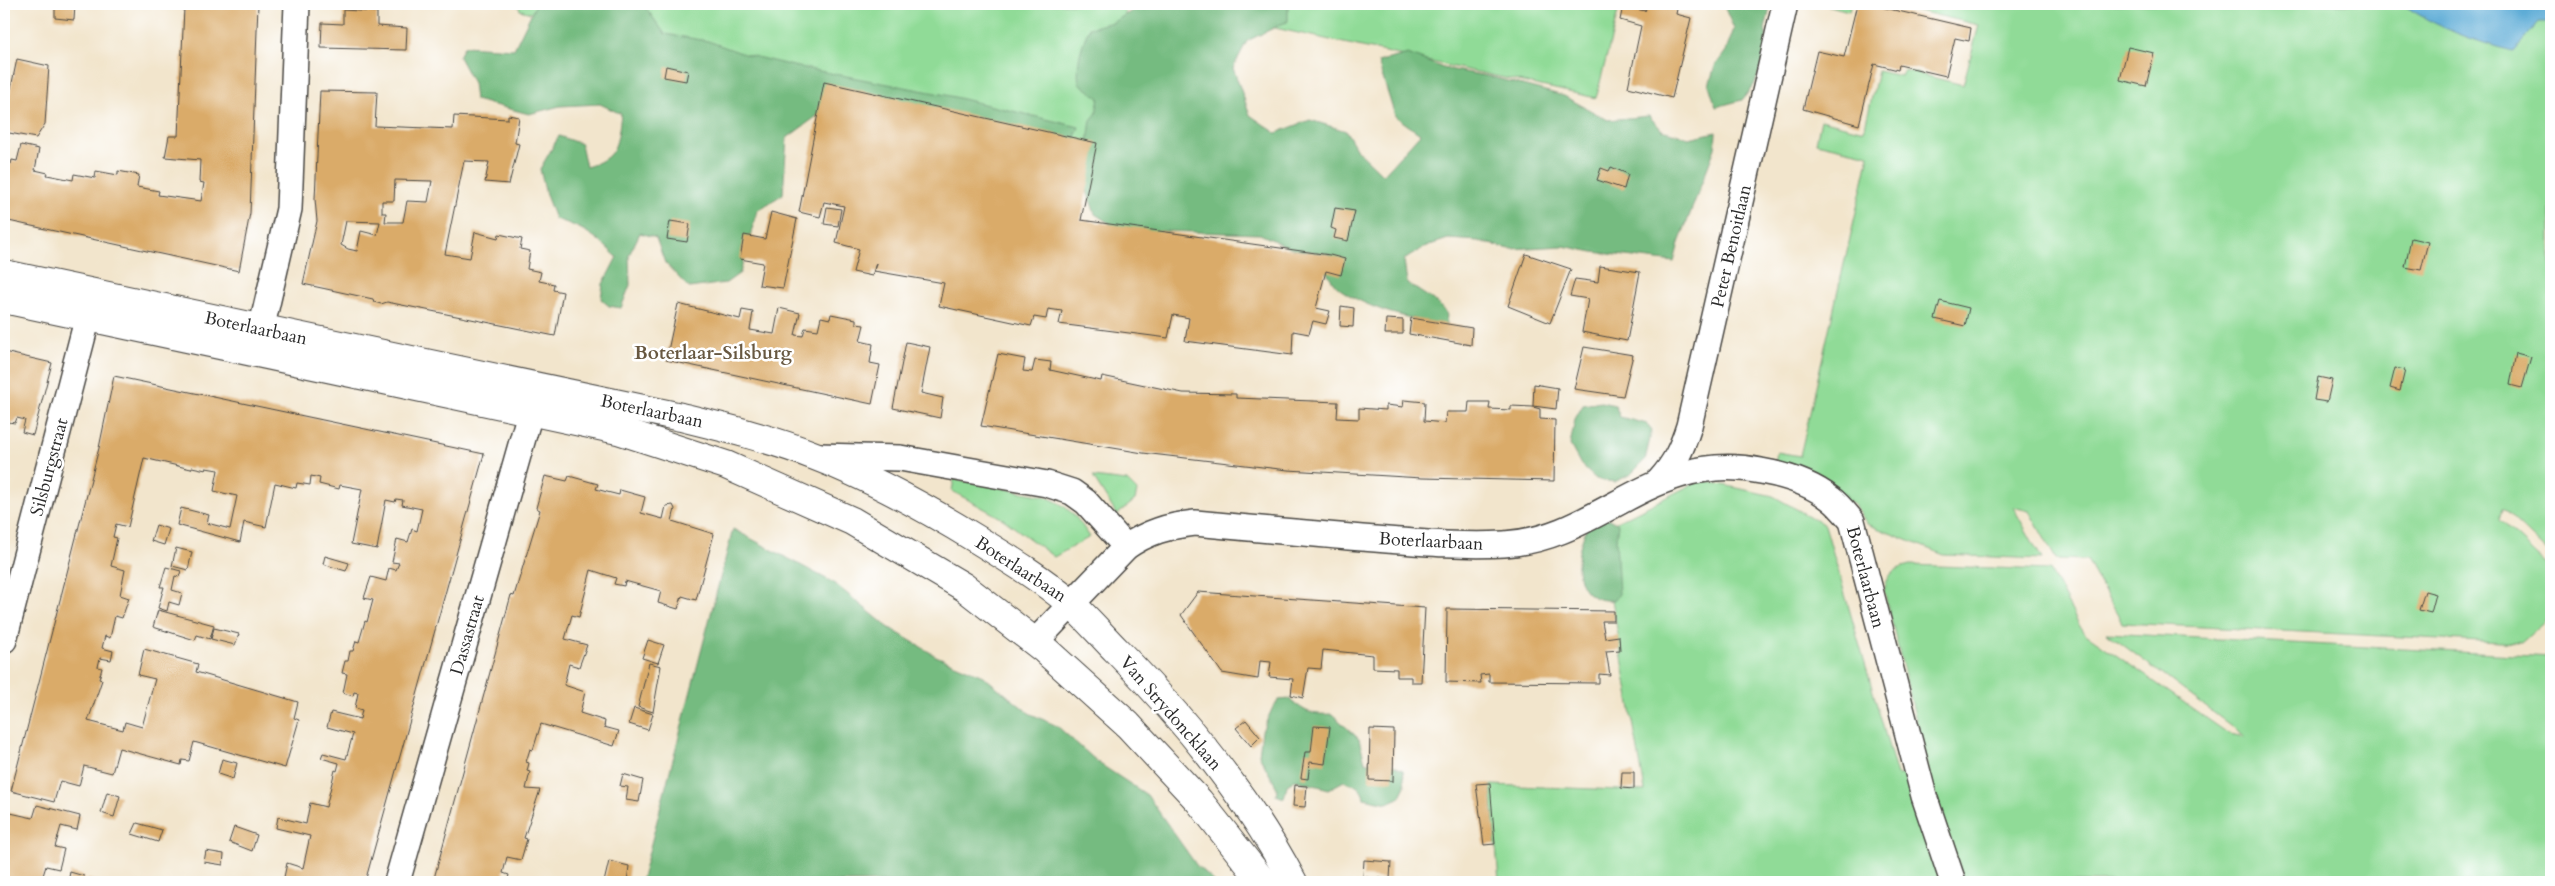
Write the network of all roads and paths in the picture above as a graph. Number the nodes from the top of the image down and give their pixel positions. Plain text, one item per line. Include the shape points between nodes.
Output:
1 (297, 4) edge
2 (1785, 4) edge
3 (4, 274) edge
4 (4, 299) edge
5 (91, 305) junction
6 (258, 340) junction
7 (535, 399) junction
8 (815, 456) junction
9 (1659, 481) junction
10 (1126, 547) junction
11 (1070, 604) junction
12 (4, 640) edge
13 (1035, 642) junction
14 (397, 882) edge
15 (1263, 882) edge
16 (1293, 882) edge
17 (1953, 882) edge

1 - 6 street via 289,209
2 - 9 street, Peter Benoitlaan via 1689,426 1681,452
3 - 5 main road, Boterlaarbaan
4 - 5 main road, Boterlaarbaan
5 - 6 main road, Boterlaarbaan
5 - 12 street, Silsburgstraat
6 - 7 main road, Boterlaarbaan
7 - 8 main road, Boterlaarbaan via 737,430
7 - 13 main road, Boterlaarbaan via 726,465 852,521 964,587
7 - 14 street, Dassastraat
8 - 10 street via 900,458 1047,484 1072,492 1086,502
8 - 11 main road, Boterlaarbaan via 861,475 932,512 1009,559
9 - 10 street, Boterlaarbaan via 1572,526 1542,538 1506,544 1456,545 1194,523 1167,526
9 - 17 street, Boterlaarbaan via 1715,467 1767,472 1805,485 1831,499 1852,521 1924,796
10 - 11 street, Boterlaarbaan
11 - 13 street
11 - 16 main road, Van Strydoncklaan via 1144,678 1208,751
13 - 15 main road, Van Strydoncklaan via 1134,732 1199,801

